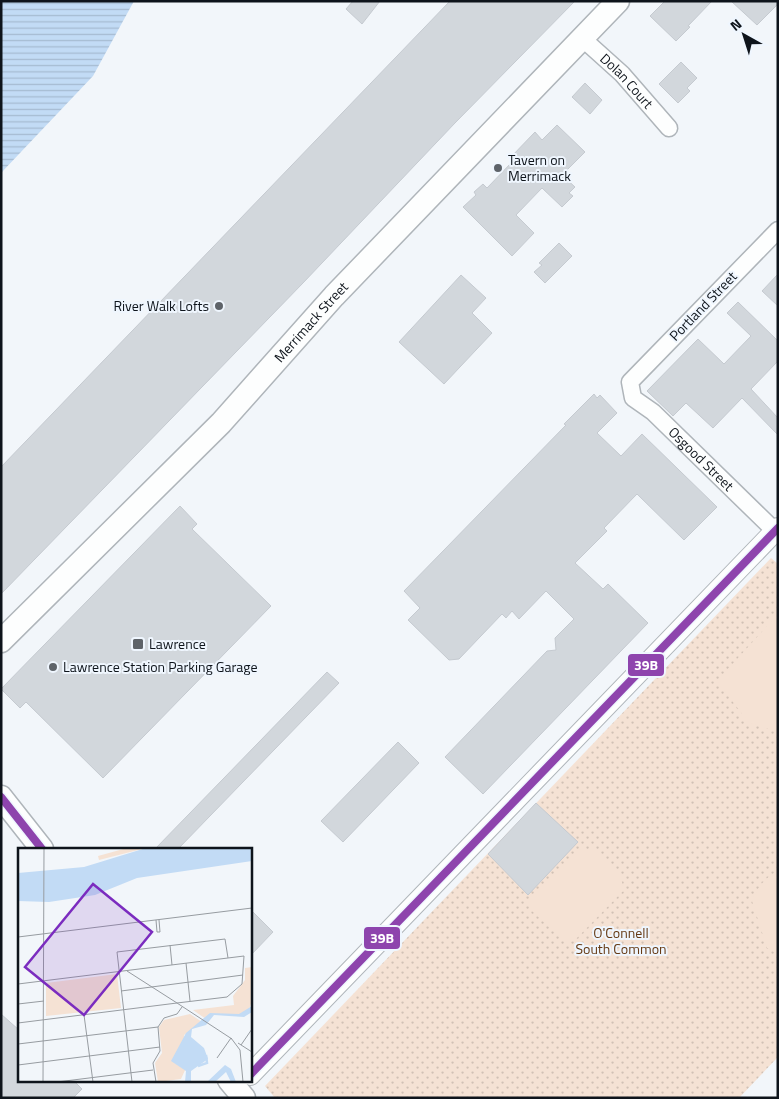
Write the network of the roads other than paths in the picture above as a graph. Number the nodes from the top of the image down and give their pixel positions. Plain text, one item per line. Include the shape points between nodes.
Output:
1 (618, 1) edge
2 (582, 38) junction
3 (669, 128) dead end
4 (778, 230) edge
5 (630, 382) joint
6 (777, 531) edge
7 (1, 641) edge
8 (1, 797) edge
9 (41, 848) edge
10 (251, 1075) edge

1 - 2 main road, Merrimack Street
2 - 3 street, Dolan Court via 622,74
2 - 7 main road, Merrimack Street via 334,296 221,423
4 - 5 street, Portland Street
5 - 6 street, Osgood Street via 633,398 653,412
6 - 10 street
8 - 9 main road

